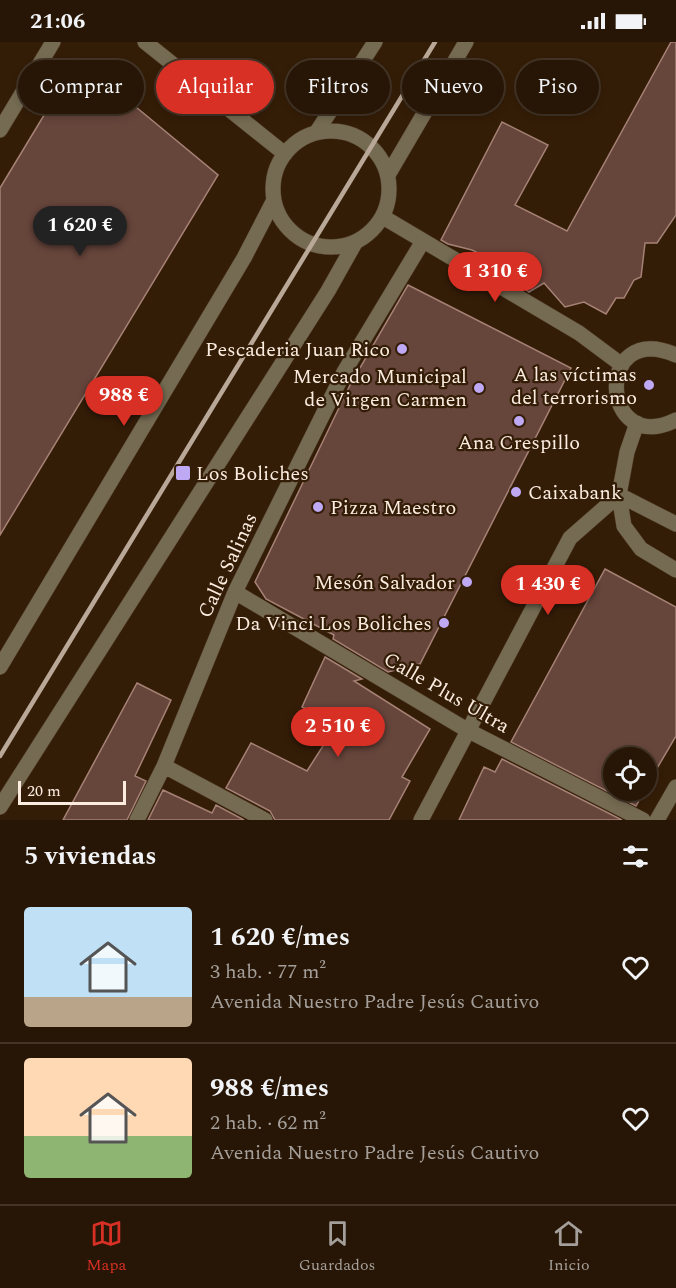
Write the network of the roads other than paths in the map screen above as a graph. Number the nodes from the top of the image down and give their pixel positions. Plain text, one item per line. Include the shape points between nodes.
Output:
1 (53, 42) edge
2 (145, 42) edge
3 (375, 42) edge
4 (466, 42) edge
5 (0, 130) edge
6 (316, 133) junction
7 (285, 154) junction
8 (388, 175) junction
9 (274, 201) junction
10 (383, 217) junction
11 (423, 241) junction
12 (355, 243) junction
13 (676, 355) edge
14 (622, 365) junction
15 (676, 420) edge
16 (637, 423) junction
17 (619, 495) junction
18 (676, 524) edge
19 (676, 570) edge
20 (235, 592) junction
21 (0, 668) edge
22 (467, 730) junction
23 (164, 766) junction
24 (676, 787) edge
25 (0, 807) edge
26 (137, 820) edge
27 (265, 820) edge
28 (421, 820) edge
29 (643, 820) edge
30 (657, 820) edge

1 - 5 street
2 - 7 street
3 - 6 street
4 - 8 street
6 - 7 street
6 - 8 street via 334,131 369,144
7 - 9 street via 273,184
8 - 10 street via 389,204
9 - 12 street via 290,231 304,241 321,247
9 - 21 street
10 - 11 street
10 - 12 street
11 - 14 street via 579,333
11 - 20 street, Calle Salinas via 344,372
12 - 25 street
13 - 14 street via 653,348 630,356
14 - 16 street via 615,384 616,395 619,405
15 - 16 street via 650,427
16 - 17 street
17 - 18 street
17 - 19 street via 624,526 641,549
17 - 22 street via 570,538
20 - 22 street, Calle Plus Ultra
20 - 23 street, Calle Salinas
22 - 28 street
22 - 29 street, Calle Plus Ultra
23 - 26 street, Calle Salinas
23 - 27 street
24 - 30 street

